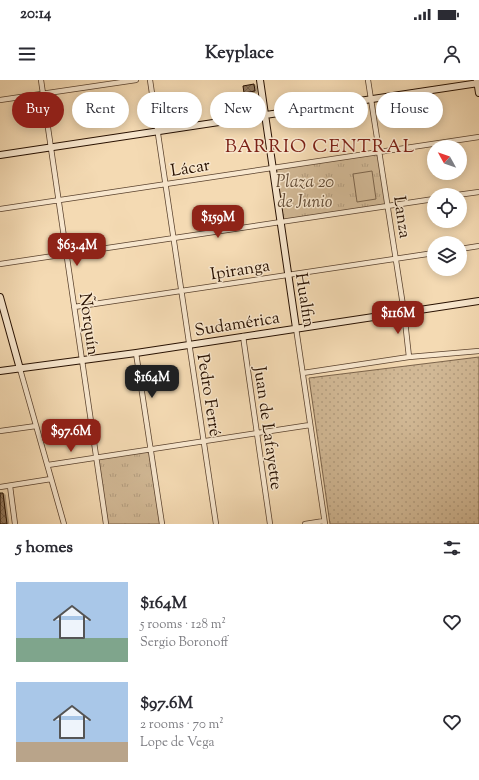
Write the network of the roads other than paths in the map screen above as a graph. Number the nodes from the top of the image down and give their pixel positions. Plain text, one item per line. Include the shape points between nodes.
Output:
1 (41, 80) edge
2 (136, 80) edge
3 (150, 80) edge
4 (260, 80) edge
5 (368, 80) edge
6 (478, 82) edge
7 (43, 92) edge
8 (56, 92) edge
9 (262, 92) edge
10 (479, 93) edge
11 (12, 98) edge
12 (371, 99) junction
13 (0, 100) edge
14 (266, 115) edge
15 (266, 122) edge
16 (210, 123) edge
17 (48, 128) edge
18 (158, 130) junction
19 (479, 137) edge
20 (51, 147) junction
21 (380, 152) junction
22 (0, 155) edge
23 (273, 168) junction
24 (165, 184) junction
25 (479, 192) edge
26 (467, 194) edge
27 (427, 199) edge
28 (58, 201) junction
29 (388, 206) junction
30 (0, 209) edge
31 (281, 222) junction
32 (173, 238) junction
33 (479, 246) edge
34 (467, 248) edge
35 (66, 254) junction
36 (427, 254) edge
37 (396, 259) junction
38 (0, 264) edge
39 (288, 274) junction
40 (182, 291) junction
41 (0, 297) edge
42 (479, 301) edge
43 (74, 307) junction
44 (404, 312) junction
45 (2, 314) edge
46 (296, 328) junction
47 (243, 336) junction
48 (189, 345) junction
49 (479, 351) edge
50 (136, 353) junction
51 (409, 358) junction
52 (82, 361) junction
53 (20, 369) junction
54 (0, 371) edge
55 (303, 373) junction
56 (310, 425) junction
57 (36, 426) junction
58 (0, 431) edge
59 (257, 432) junction
60 (204, 440) junction
61 (151, 449) junction
62 (96, 457) junction
63 (48, 465) junction
64 (52, 479) junction
65 (10, 486) junction
66 (0, 487) edge
67 (325, 522) edge
68 (15, 524) edge
69 (64, 524) edge
70 (106, 524) edge
71 (162, 524) edge
72 (216, 524) edge
73 (270, 524) edge
74 (305, 524) edge

1 - 7 street, Ñorquín
2 - 8 street
3 - 18 street, Pedro Ferré
4 - 9 street, Hualfin
5 - 12 street, Lanza
6 - 10 street
6 - 12 street
11 - 13 street
12 - 14 street
12 - 21 street, Lanza
15 - 23 street, Hualfin
16 - 18 street
17 - 20 street, Ñorquín
18 - 20 street
18 - 24 street, Pedro Ferré
19 - 21 street, Lácar
20 - 22 street
20 - 28 street, Ñorquín
21 - 23 street, Lácar
21 - 29 street, Lanza
23 - 24 street, Lácar
23 - 31 street, Hualfin
24 - 28 street, Lácar
24 - 32 street, Pedro Ferré
25 - 26 street
27 - 29 street
28 - 30 street, Lácar
28 - 35 street, Ñorquín
29 - 31 street
29 - 37 street, Lanza
31 - 32 street
31 - 39 street, Hualfin
32 - 35 street
32 - 40 street, Pedro Ferré
33 - 34 street
35 - 38 street
35 - 43 street, Ñorquín
36 - 37 street, Ipiranga
37 - 39 street, Ipiranga
37 - 44 street, Lanza
39 - 40 street, Ipiranga
39 - 46 street, Hualfin
40 - 43 street, Ipiranga
40 - 48 street, Pedro Ferré
41 - 45 street
42 - 44 street, Sudamérica
43 - 52 street, Ñorquín
44 - 46 street, Sudamérica
44 - 51 street, Lanza
45 - 53 street
46 - 47 street, Sudamérica
46 - 55 street, Hualfin
47 - 48 street, Sudamérica
47 - 59 street, Juan de Lafayette
48 - 50 street, Sudamérica
48 - 60 street, Pedro Ferré
49 - 51 street
50 - 52 street, Sudamérica
50 - 61 street
51 - 55 street
52 - 53 street, Sudamérica
52 - 62 street, Ñorquín
53 - 54 street, Sudamérica
53 - 57 street
55 - 56 street, Hualfin
56 - 59 street
56 - 67 street, Hualfin
57 - 58 street
57 - 63 street
59 - 60 street
59 - 73 street, Juan de Lafayette
60 - 61 street
60 - 72 street, Pedro Ferré
61 - 62 street
61 - 71 street
62 - 63 street
62 - 70 street, Ñorquín
63 - 64 street
64 - 65 street
64 - 69 street
65 - 66 street
65 - 68 street
67 - 74 street

